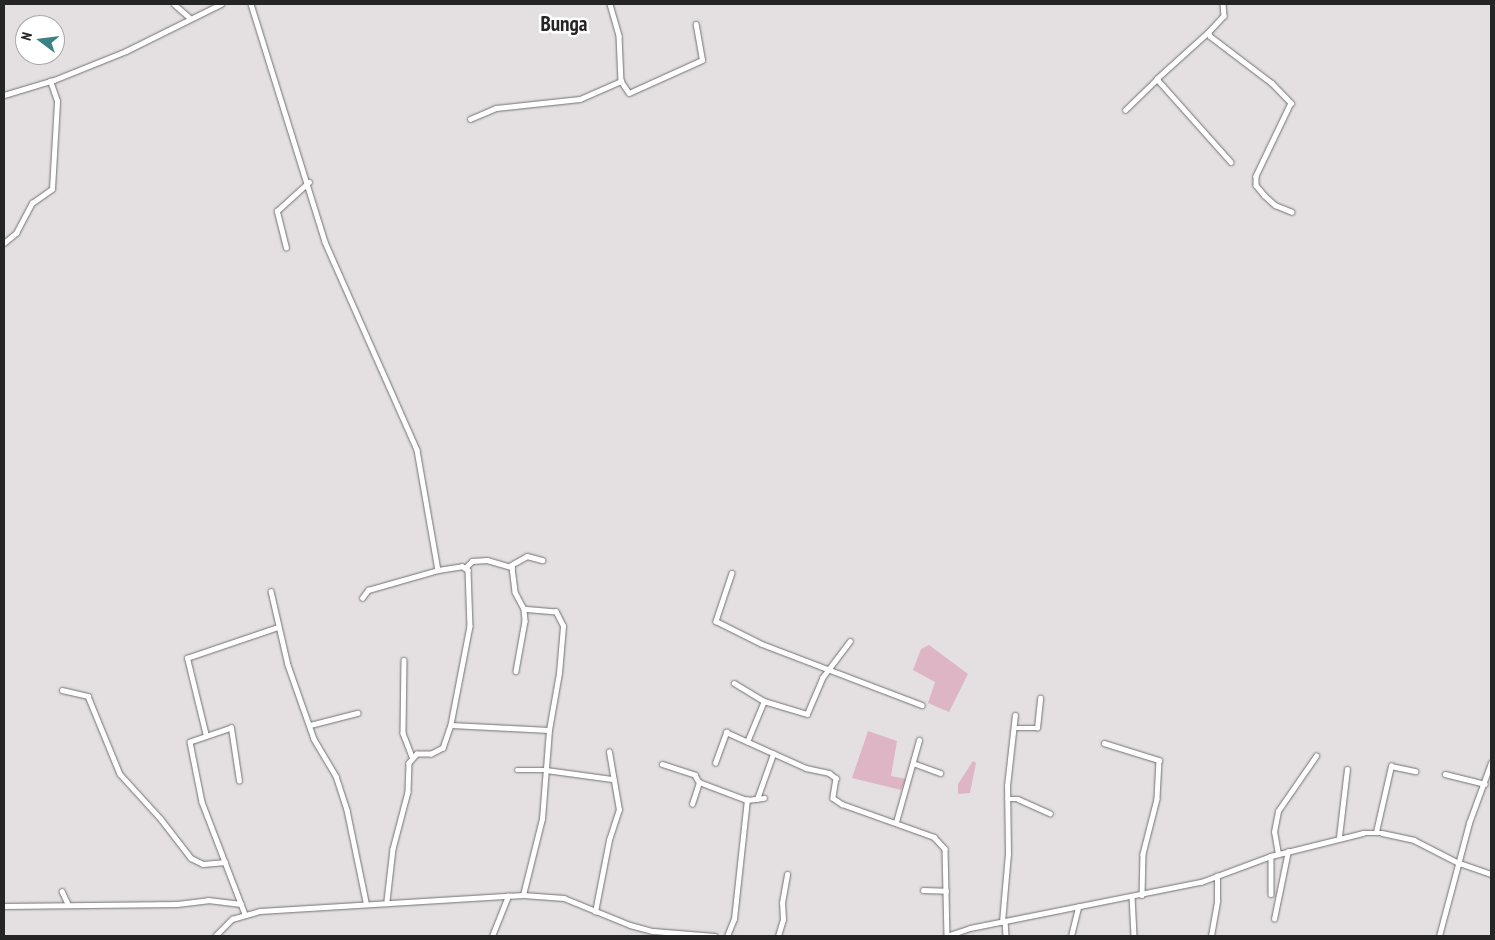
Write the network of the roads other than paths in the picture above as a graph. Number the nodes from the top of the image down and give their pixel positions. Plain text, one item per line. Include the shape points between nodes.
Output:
1 (174, 4) edge
2 (221, 4) edge
3 (251, 4) edge
4 (610, 4) edge
5 (1223, 4) edge
6 (189, 17) junction
7 (696, 25) dead end
8 (1209, 32) junction
9 (1157, 79) junction
10 (50, 81) junction
11 (621, 81) junction
12 (4, 95) edge
13 (1125, 110) dead end
14 (470, 119) dead end
15 (1231, 162) dead end
16 (308, 182) junction
17 (1292, 212) dead end
18 (4, 243) edge
19 (286, 248) dead end
20 (542, 560) dead end
21 (511, 565) junction
22 (466, 567) junction
23 (438, 570) junction
24 (732, 573) dead end
25 (271, 591) dead end
26 (362, 598) dead end
27 (524, 609) junction
28 (278, 627) junction
29 (850, 641) dead end
30 (404, 660) dead end
31 (829, 667) junction
32 (516, 671) dead end
33 (734, 683) dead end
34 (62, 690) dead end
35 (1040, 698) dead end
36 (764, 701) junction
37 (922, 705) dead end
38 (357, 713) dead end
39 (1015, 715) dead end
40 (310, 725) junction
41 (451, 725) junction
42 (1014, 728) junction
43 (549, 730) junction
44 (206, 736) junction
45 (919, 740) dead end
46 (747, 742) junction
47 (1104, 744) dead end
48 (609, 752) dead end
49 (774, 754) junction
50 (1316, 756) dead end
51 (412, 758) junction
52 (715, 762) dead end
53 (913, 763) junction
54 (1491, 763) edge
55 (662, 764) dead end
56 (1347, 768) dead end
57 (517, 770) dead end
58 (546, 770) junction
59 (1415, 771) dead end
60 (940, 773) dead end
61 (1445, 774) dead end
62 (613, 779) junction
63 (239, 782) dead end
64 (699, 782) junction
65 (1485, 784) junction
66 (764, 798) dead end
67 (757, 799) junction
68 (1007, 799) junction
69 (747, 800) junction
70 (692, 804) dead end
71 (1050, 813) dead end
72 (896, 822) junction
73 (1376, 832) junction
74 (1339, 837) junction
75 (1288, 851) junction
76 (1278, 854) junction
77 (1271, 856) junction
78 (225, 862) junction
79 (1459, 863) junction
80 (787, 874) dead end
81 (1491, 874) edge
82 (1217, 876) junction
83 (924, 890) dead end
84 (62, 891) dead end
85 (946, 891) junction
86 (523, 894) junction
87 (1271, 894) dead end
88 (1142, 895) junction
89 (508, 896) junction
90 (1132, 896) junction
91 (366, 902) junction
92 (387, 902) junction
93 (68, 904) junction
94 (241, 904) junction
95 (4, 906) edge
96 (1078, 907) junction
97 (595, 912) junction
98 (246, 914) junction
99 (1274, 919) dead end
100 (1004, 922) junction
101 (687, 935) edge
102 (215, 936) edge
103 (492, 936) edge
104 (715, 936) edge
105 (727, 936) edge
106 (778, 936) edge
107 (949, 936) edge
108 (1006, 936) edge
109 (1071, 936) edge
110 (1134, 936) edge
111 (1211, 936) edge
112 (1439, 936) edge

1 - 6 street
2 - 6 street
3 - 16 street
4 - 11 street via 619,36
5 - 8 street via 1224,16
6 - 10 street via 126,51
7 - 11 street via 702,60 632,94
8 - 9 street
8 - 17 street via 1272,83 1291,103 1256,176 1256,184 1274,205
9 - 13 street
9 - 15 street
10 - 12 street
10 - 18 street via 57,101 52,189 32,203 16,233
11 - 14 street via 580,99 496,108
16 - 19 street via 277,211
16 - 23 street via 333,262 417,450
20 - 21 street via 527,556
21 - 22 street via 487,560 472,561
21 - 27 street via 515,592
22 - 23 street
22 - 41 street via 470,626
23 - 26 street via 368,590
24 - 31 street via 716,621 762,644
25 - 28 street
27 - 32 street via 523,644
27 - 43 street via 556,612 562,617 559,673
28 - 40 street
28 - 44 street via 187,658
29 - 31 street
30 - 51 street via 404,733
31 - 36 street via 807,714
31 - 37 street
33 - 36 street
34 - 78 street via 88,696 120,774 191,858 204,864
35 - 42 street via 1037,728
36 - 46 street
38 - 40 street
39 - 42 street
40 - 91 street via 314,740 336,776 347,810
41 - 43 street
41 - 51 street via 443,748
42 - 68 street
43 - 58 street
44 - 63 street via 231,728
44 - 78 street via 190,742 189,747 202,802
45 - 53 street
46 - 49 street
46 - 52 street via 726,732
47 - 88 street via 1159,760 1156,799 1142,854
48 - 62 street
49 - 67 street
49 - 72 street via 836,778 833,798 842,804
50 - 76 street via 1278,811 1274,832
51 - 92 street via 406,801 393,849
53 - 60 street
53 - 72 street via 901,795
54 - 65 street
55 - 64 street via 695,775
56 - 74 street
57 - 58 street
58 - 62 street
58 - 86 street via 542,818
59 - 73 street via 1391,766
61 - 65 street
62 - 97 street via 619,810 609,840
64 - 69 street
64 - 70 street
65 - 79 street
66 - 67 street
67 - 69 street
68 - 71 street via 1018,799
68 - 100 street
69 - 105 street via 735,910
72 - 85 street via 925,831 945,849
73 - 74 street
73 - 79 street via 1414,840
74 - 75 street
75 - 76 street
75 - 99 street
76 - 77 street
77 - 82 street
77 - 87 street
78 - 94 street
79 - 81 street
79 - 112 street
80 - 106 street via 783,920
82 - 88 street
82 - 111 street
83 - 85 street
84 - 93 street
85 - 107 street
86 - 89 street
86 - 97 street via 564,898
88 - 90 street
89 - 92 street
89 - 103 street
90 - 96 street
90 - 110 street
91 - 92 street
91 - 98 street
93 - 94 street via 178,904 208,900
93 - 95 street
94 - 98 street
96 - 100 street
96 - 109 street
97 - 101 street via 654,931
98 - 102 street via 232,919
100 - 107 street
100 - 108 street
101 - 104 street

